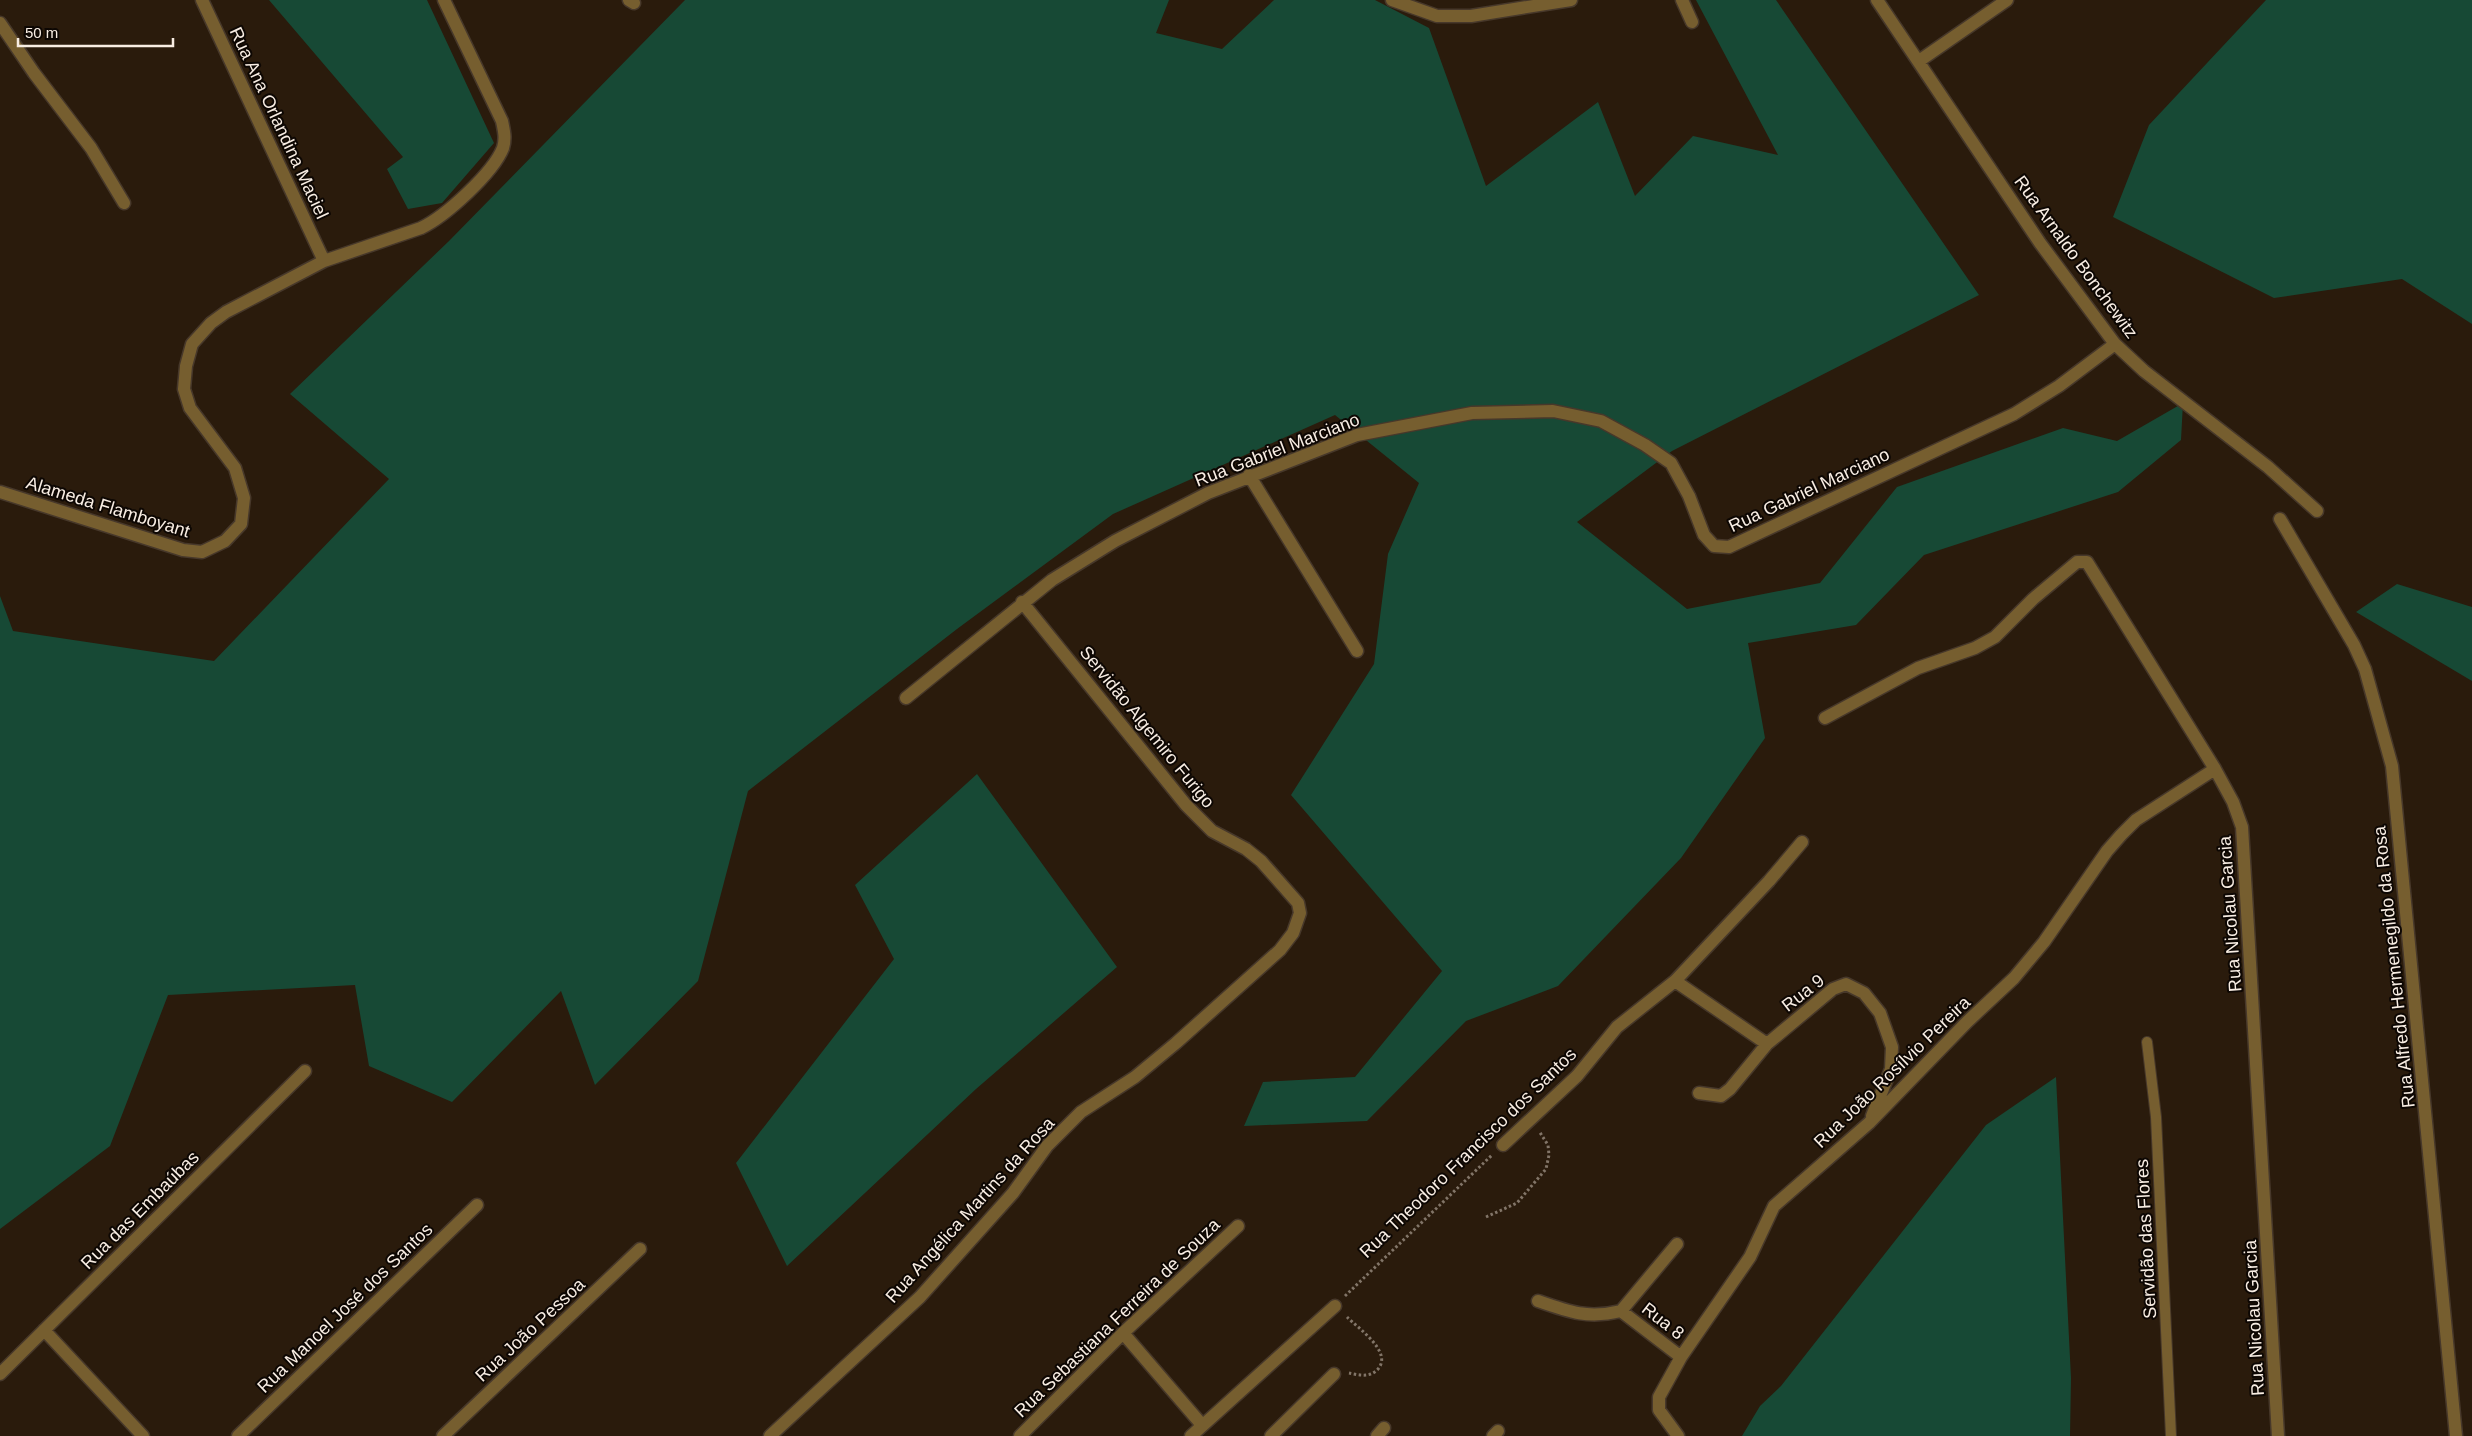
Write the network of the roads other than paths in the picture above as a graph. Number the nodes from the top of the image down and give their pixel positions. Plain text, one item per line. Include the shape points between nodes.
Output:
1 (202, 0) edge
2 (444, 0) edge
3 (1392, 0) edge
4 (1571, 0) edge
5 (1682, 0) edge
6 (1877, 0) edge
7 (2008, 0) edge
8 (1692, 22) dead end
9 (0, 23) edge
10 (1919, 61) junction
11 (124, 203) dead end
12 (324, 261) junction
13 (2115, 344) junction
14 (1249, 475) junction
15 (0, 492) edge
16 (2316, 511) dead end
17 (2280, 518) dead end
18 (1022, 602) junction
19 (1357, 651) dead end
20 (906, 698) dead end
21 (1824, 718) dead end
22 (2215, 769) junction
23 (1802, 842) dead end
24 (1298, 903) joint
25 (1675, 981) junction
26 (2147, 1042) dead end
27 (1767, 1044) junction
28 (305, 1071) dead end
29 (1699, 1093) dead end
30 (1870, 1123) junction
31 (1503, 1145) road end
32 (476, 1204) dead end
33 (1238, 1226) dead end
34 (1677, 1244) dead end
35 (640, 1249) dead end
36 (1538, 1301) dead end
37 (1335, 1306) road end
38 (1622, 1311) junction
39 (44, 1330) junction
40 (1123, 1333) junction
41 (1681, 1357) junction
42 (0, 1374) edge
43 (1334, 1374) road end
44 (1202, 1425) junction
45 (143, 1436) edge
46 (238, 1436) edge
47 (443, 1436) edge
48 (770, 1436) edge
49 (1020, 1436) edge
50 (1192, 1436) edge
51 (1271, 1436) edge
52 (1678, 1436) edge
53 (2171, 1436) edge
54 (2278, 1436) edge
55 (2456, 1436) edge

1 - 12 street, Rua Ana Orlandina Maciel
2 - 12 street, Alameda Flamboyant via 502,121 506,136 503,147 487,171 435,221
3 - 4 street via 1437,16 1471,16
5 - 8 street
6 - 10 street, Rua Arnaldo Bonchewitz
7 - 10 street
9 - 11 street via 91,148
10 - 13 street, Rua Arnaldo Bonchewitz via 2040,243
12 - 15 street, Alameda Flamboyant via 226,312 192,344 184,389 190,408 235,468 244,498 241,524 225,541 202,552 183,550
13 - 14 street, Rua Gabriel Marciano via 2059,386 2014,414 1729,547 1714,546 1704,535 1689,496 1671,463 1601,421 1553,411 1472,413 1357,435
13 - 16 street, Rua Arnaldo Bonchewitz via 2144,371 2268,467
14 - 18 street, Rua Gabriel Marciano via 1114,542
14 - 19 street
17 - 55 street, Rua Alfredo Hermenegildo da Rosa via 2365,669 2392,766
18 - 20 street, Rua Gabriel Marciano
18 - 24 street, Servidão Algemiro Furigo via 1200,820 1261,861
21 - 22 street, Rua Nicolau Garcia via 1918,668 1975,648 1995,637 2076,562 2087,562
22 - 30 street, Rua João Rosílvio Pereira via 2136,820 2107,851 2044,942 2014,978
22 - 54 street, Rua Nicolau Garcia via 2238,814 2244,844
23 - 25 street, Rua Theodoro Francisco dos Santos
24 - 48 street, Rua Angélica Martins da Rosa via 1300,913 1280,950 1135,1077 1081,1112 1047,1146 1013,1193 920,1297
25 - 27 street
25 - 31 street, Rua Theodoro Francisco dos Santos via 1617,1027 1577,1076
26 - 53 lane, Servidão das Flores via 2158,1141
27 - 29 street, Rua 9 via 1721,1096
27 - 30 street, Rua 9 via 1833,988 1846,984 1864,994 1880,1013 1892,1047 1891,1069
28 - 39 street, Rua das Embaúbas
30 - 41 street, Rua João Rosílvio Pereira via 1774,1206 1750,1257
32 - 46 street, Rua Manoel José dos Santos
33 - 40 street, Rua Sebastiana Ferreira de Souza
34 - 38 street
35 - 47 street, Rua João Pessoa
36 - 38 street, Rua 8 via 1581,1315 1601,1316
37 - 44 street
38 - 41 street, Rua 8
39 - 42 street, Rua das Embaúbas
39 - 45 street
40 - 44 street
40 - 49 street, Rua Sebastiana Ferreira de Souza
41 - 52 street, Rua João Rosílvio Pereira via 1659,1398 1658,1410
43 - 51 street
44 - 50 street

